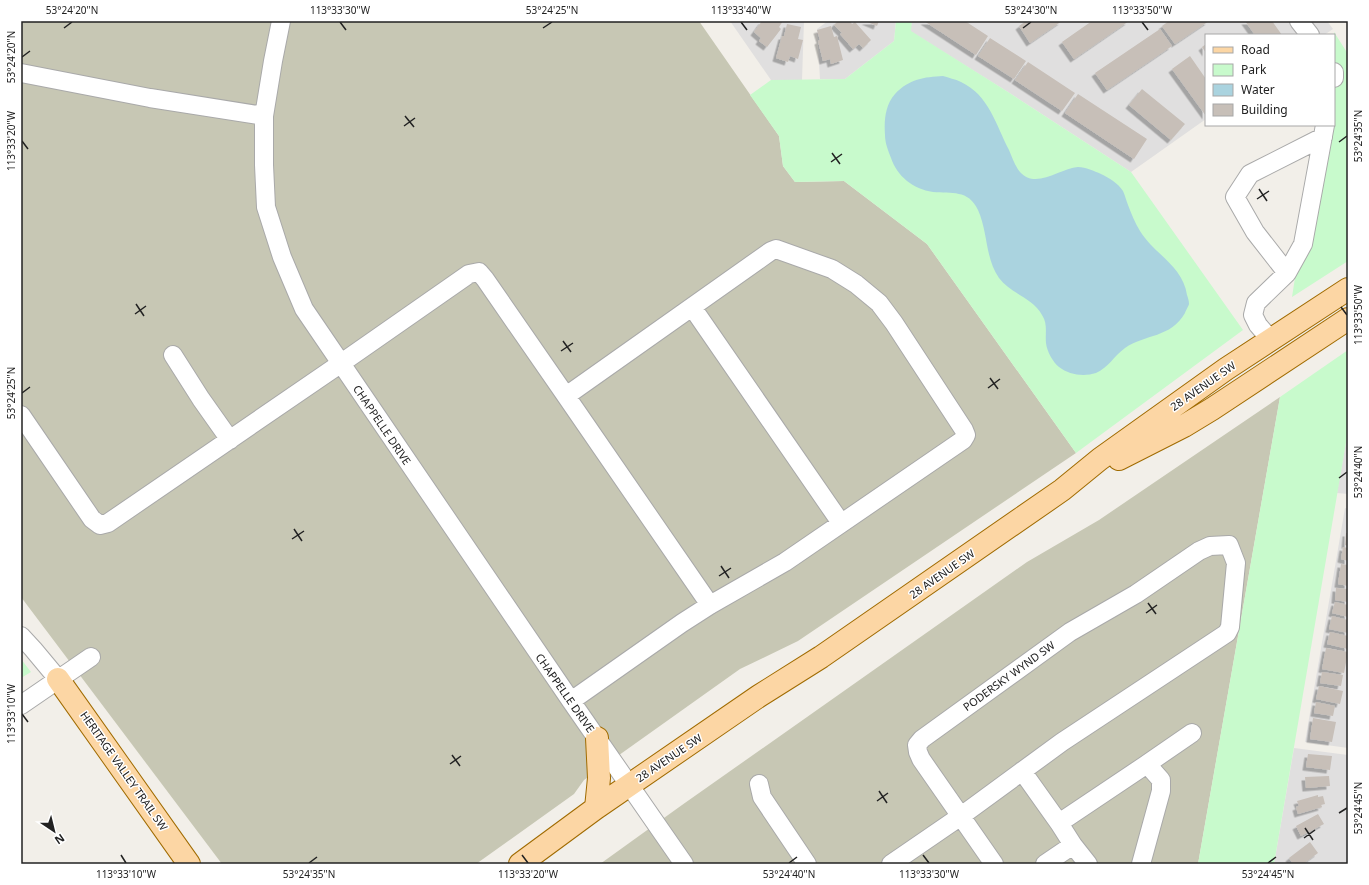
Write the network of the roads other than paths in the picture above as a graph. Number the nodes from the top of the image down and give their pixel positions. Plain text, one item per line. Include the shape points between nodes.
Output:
1 (280, 21) edge
2 (1299, 21) edge
3 (1309, 34) edge
4 (21, 73) edge
5 (264, 116) junction
6 (1324, 131) edge
7 (1287, 273) junction
8 (1348, 289) edge
9 (692, 307) junction
10 (1348, 319) edge
11 (1270, 339) junction
12 (173, 355) dead end
13 (340, 364) junction
14 (566, 396) junction
15 (21, 415) edge
16 (230, 440) junction
17 (1062, 490) junction
18 (841, 523) junction
19 (710, 605) junction
20 (21, 631) edge
21 (27, 643) edge
22 (91, 657) dead end
23 (58, 679) junction
24 (571, 701) junction
25 (21, 705) edge
26 (1192, 734) dead end
27 (597, 738) junction
28 (1147, 764) junction
29 (1022, 771) junction
30 (759, 784) dead end
31 (634, 790) junction
32 (596, 808) junction
33 (961, 816) junction
34 (1059, 823) junction
35 (1073, 845) junction
36 (189, 864) edge
37 (520, 864) edge
38 (539, 864) edge
39 (684, 864) edge
40 (807, 864) edge
41 (891, 864) edge
42 (994, 864) edge
43 (1045, 864) edge
44 (1088, 864) edge
45 (1141, 864) edge

1 - 5 street, CHAPPELLE DRIVE
2 - 3 street
4 - 5 street via 150,98
5 - 13 street, CHAPPELLE DRIVE via 266,207 282,257 304,309
6 - 7 street via 1303,244
6 - 7 street via 1250,174 1235,197 1255,232
7 - 11 street via 1256,303 1253,315
8 - 11 main road, 28 AVENUE SW
9 - 14 street
9 - 18 street
9 - 18 street via 776,249 832,269 856,284 879,303 894,323 966,435
10 - 17 main road, 28 AVENUE SW via 1189,423
11 - 17 main road, 28 AVENUE SW via 1100,459
12 - 16 street
13 - 14 street via 469,274 479,272
13 - 16 street
13 - 24 street, CHAPPELLE DRIVE
14 - 19 street
15 - 16 street via 92,519 100,525 108,523
17 - 31 main road, 28 AVENUE SW via 821,657 759,696
18 - 19 street via 767,573
19 - 24 street
20 - 21 street
21 - 23 street
22 - 23 street
23 - 25 street
23 - 36 main road, HERITAGE VALLEY TRAIL SW
24 - 27 street, CHAPPELLE DRIVE
26 - 28 street
27 - 31 street, CHAPPELLE DRIVE
27 - 32 main road via 599,778
28 - 34 street
28 - 45 street via 1160,780 1160,791
29 - 33 street
29 - 33 street, PODERSKY WYND SW via 1122,701 1227,633 1230,627 1236,563 1230,545 1210,546 1188,557 1131,597 1070,632 916,745 921,759
29 - 34 street
30 - 40 street via 762,797
31 - 32 main road, 28 AVENUE SW
31 - 38 main road, 28 AVENUE SW
31 - 39 street, CHAPPELLE DRIVE
32 - 37 main road, 28 AVENUE SW
33 - 41 street
33 - 42 street, PODERSKY WYND SW
34 - 35 street
35 - 43 street
35 - 44 street

